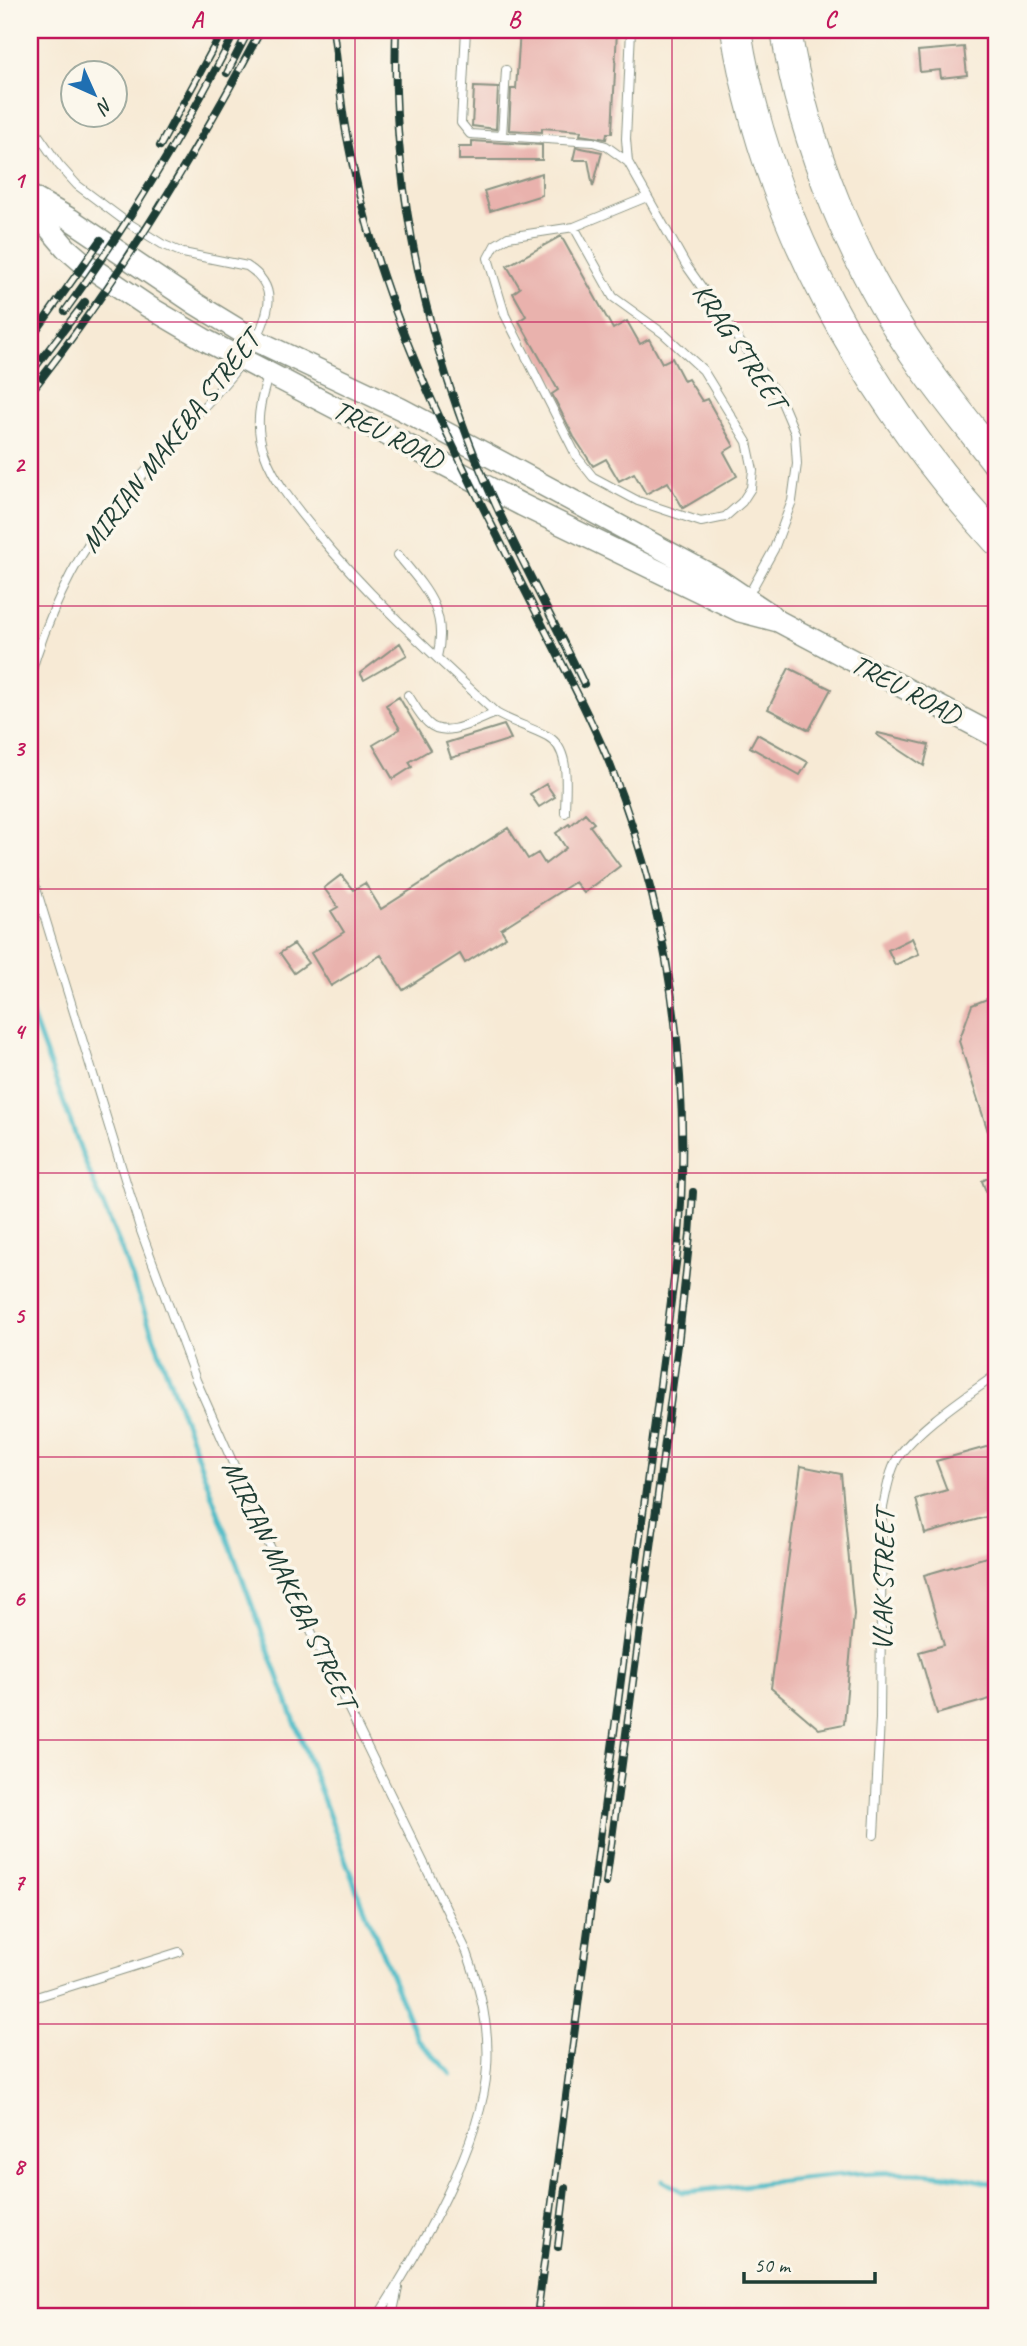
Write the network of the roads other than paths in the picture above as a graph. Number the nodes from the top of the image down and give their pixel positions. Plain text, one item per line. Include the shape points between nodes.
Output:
1 (466, 30) edge
2 (631, 30) edge
3 (736, 30) edge
4 (786, 30) edge
5 (506, 70) dead end
6 (30, 123) edge
7 (502, 136) junction
8 (628, 162) junction
9 (30, 197) edge
10 (648, 197) junction
11 (574, 227) junction
12 (255, 340) junction
13 (243, 359) junction
14 (269, 374) junction
15 (997, 462) edge
16 (997, 540) edge
17 (398, 555) dead end
18 (744, 604) junction
19 (437, 657) junction
20 (30, 676) edge
21 (408, 695) dead end
22 (496, 713) junction
23 (997, 737) edge
24 (565, 813) dead end
25 (30, 869) edge
26 (997, 1374) edge
27 (874, 1835) dead end
28 (179, 1952) dead end
29 (30, 1999) edge
30 (399, 2286) junction
31 (378, 2316) edge
32 (392, 2316) edge

1 - 7 lane via 461,123 470,134
2 - 8 lane
3 - 16 highway via 743,77 776,186 825,295 890,404 959,498
4 - 15 highway via 810,131 844,227 874,287 922,363
5 - 7 lane
6 - 12 lane, MIRIAN MAKEBA STREET via 77,185 124,221 183,253 237,262 254,271 265,283 269,298
7 - 8 lane via 593,142
8 - 10 lane, KRAG STREET
9 - 12 street, TREU ROAD
9 - 13 street, TREU ROAD via 50,229 81,261 149,307
10 - 11 lane
10 - 18 lane, KRAG STREET via 686,265 781,400 795,433 792,501 774,549
11 - 11 lane via 508,237 495,245 488,258 505,315 578,457 593,477 638,501 701,522 725,517 751,488 753,470 747,442 703,370 613,297
12 - 13 lane, MIRIAN MAKEBA STREET
12 - 18 street, TREU ROAD via 401,409 716,578
13 - 14 street, TREU ROAD
13 - 20 lane, MIRIAN MAKEBA STREET via 85,547 53,607
14 - 18 street, TREU ROAD via 522,505
14 - 19 lane via 258,423 263,451 276,477 349,573
17 - 19 lane via 437,609
18 - 23 street, TREU ROAD
19 - 22 lane
21 - 22 lane via 436,729 448,731
22 - 24 lane via 559,746 565,766
25 - 30 lane, MIRIAN MAKEBA STREET via 141,1231 196,1380 272,1551 467,1952 481,1994 487,2068 473,2132
26 - 27 lane, VLAK STREET via 914,1440 897,1460 888,1481 882,1512
28 - 29 lane
30 - 31 lane, MIRIAN MAKEBA STREET
30 - 32 lane, MIRIAN MAKEBA STREET

